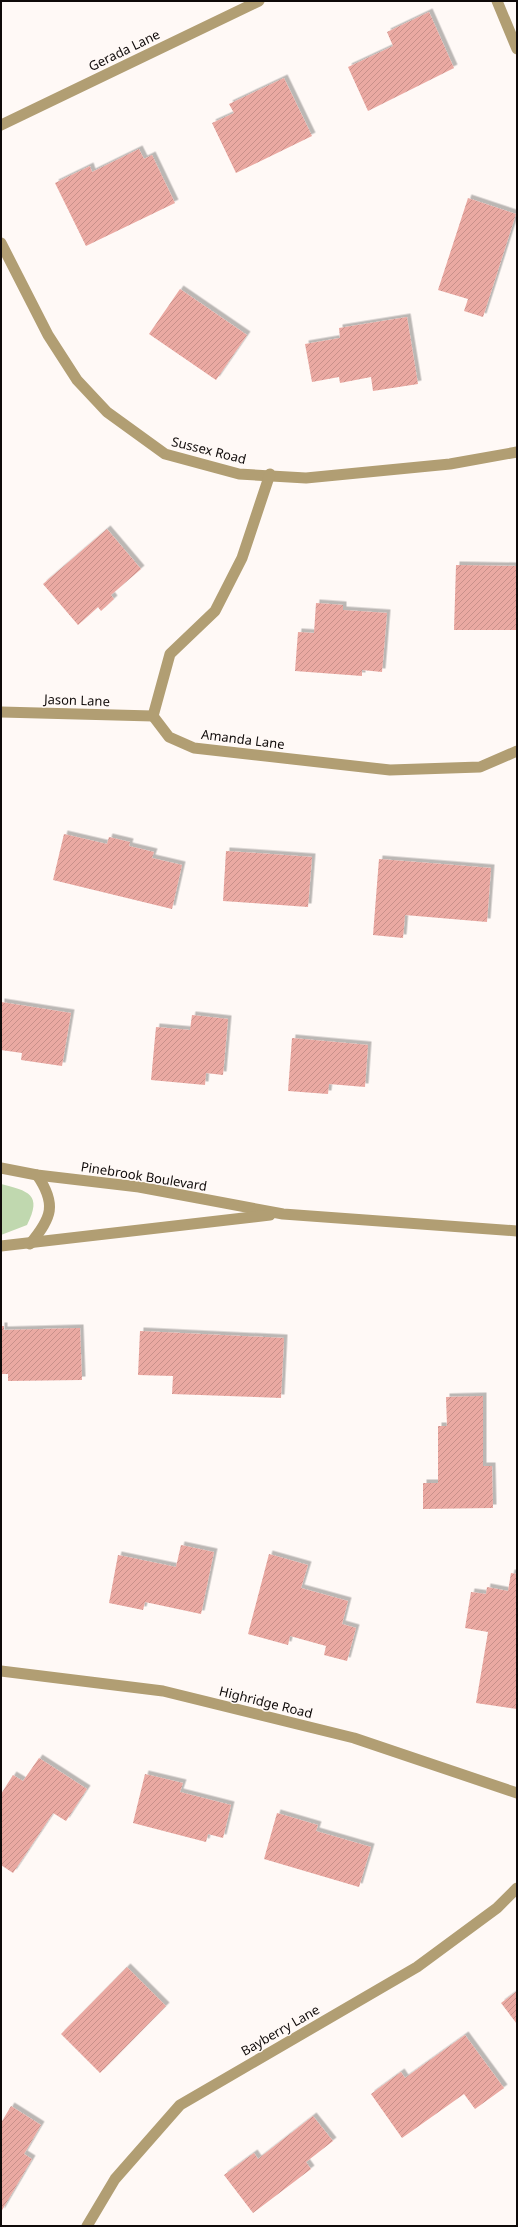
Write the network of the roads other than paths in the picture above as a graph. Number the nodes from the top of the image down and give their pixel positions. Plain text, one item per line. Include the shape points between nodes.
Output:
1 (259, 1) edge
2 (497, 1) edge
3 (517, 49) edge
4 (1, 125) edge
5 (1, 243) edge
6 (4, 258) edge
7 (517, 452) edge
8 (270, 474) junction
9 (1, 712) edge
10 (153, 716) junction
11 (517, 751) edge
12 (1, 1168) edge
13 (37, 1175) junction
14 (283, 1214) junction
15 (517, 1232) edge
16 (30, 1244) junction
17 (1, 1246) edge
18 (1, 1671) edge
19 (517, 1793) edge
20 (517, 1888) edge
21 (87, 2226) edge

1 - 4 street, Gerada Lane
2 - 3 street
5 - 6 street, Sussex Road
6 - 8 street, Sussex Road via 77,380 107,412 165,454 239,474
7 - 8 street, Sussex Road via 450,464 306,478
8 - 10 street via 242,558 215,611 170,654
9 - 10 street, Jason Lane
10 - 11 street, Amanda Lane via 169,737 194,748 390,770 480,767
12 - 13 street, Pinebrook Boulevard
13 - 14 street, Pinebrook Boulevard via 139,1187
13 - 16 street via 48,1194 50,1209 40,1233
14 - 15 street, Pinebrook Boulevard
14 - 16 street, Pinebrook Boulevard
16 - 17 street, Pinebrook Boulevard
18 - 19 street, Highridge Road via 163,1691 354,1738
20 - 21 street, Bayberry Lane via 497,1908 417,1967 180,2105 115,2179

